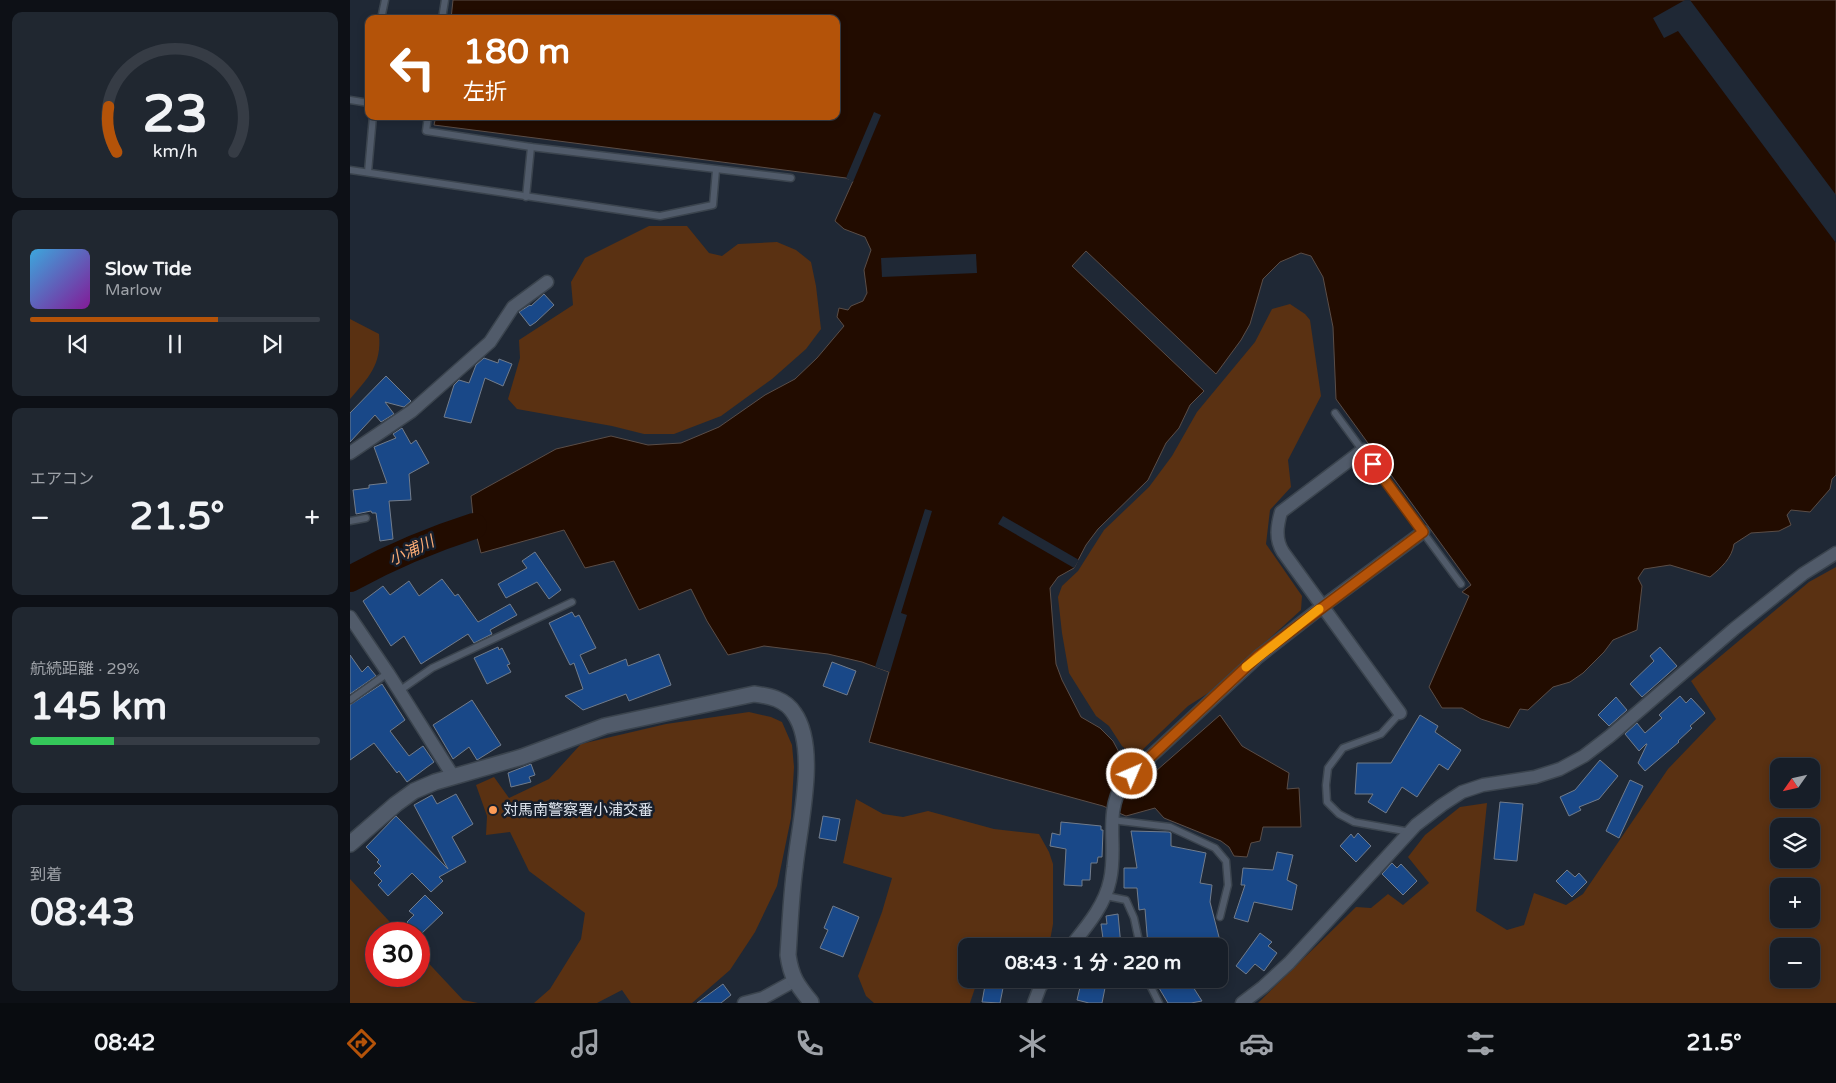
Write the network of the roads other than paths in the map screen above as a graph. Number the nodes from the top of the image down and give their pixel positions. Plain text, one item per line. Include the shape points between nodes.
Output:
1 (385, 0) edge
2 (445, 0) edge
3 (382, 15) edge
4 (443, 15) edge
5 (350, 100) edge
6 (365, 102) edge
7 (373, 120) edge
8 (428, 120) edge
9 (531, 147) junction
10 (350, 170) edge
11 (716, 170) junction
12 (368, 172) junction
13 (791, 178) dead end
14 (526, 197) junction
15 (547, 282) dead end
16 (1335, 413) dead end
17 (1363, 450) junction
18 (350, 453) edge
19 (366, 518) dead end
20 (350, 521) edge
21 (1423, 532) junction
22 (1836, 553) edge
23 (1461, 584) dead end
24 (572, 602) dead end
25 (1323, 606) junction
26 (350, 617) edge
27 (388, 673) junction
28 (399, 691) junction
29 (350, 700) edge
30 (1400, 713) joint
31 (453, 776) junction
32 (1112, 818) junction
33 (1410, 832) junction
34 (350, 844) edge
35 (1106, 896) junction
36 (1220, 917) dead end
37 (1077, 938) edge
38 (1138, 938) edge
39 (794, 981) junction
40 (1039, 988) edge
41 (1152, 988) edge
42 (744, 1003) edge
43 (811, 1003) edge
44 (1034, 1003) edge
45 (1159, 1003) edge
46 (1242, 1003) edge

1 - 3 lane
2 - 4 lane
5 - 6 lane
7 - 12 lane
8 - 9 lane via 426,132
9 - 11 lane
9 - 14 lane
10 - 12 lane
11 - 13 lane
11 - 14 lane via 713,205 660,216
12 - 14 lane
15 - 18 street via 514,308 490,342 412,411
16 - 17 lane
17 - 21 lane
17 - 25 street via 1287,506 1279,518 1279,546
19 - 20 lane
21 - 23 lane
21 - 25 street
22 - 33 street via 1734,629 1584,756 1560,770 1462,792
24 - 28 lane via 432,668
25 - 30 street
25 - 32 street via 1258,656 1124,781 1116,797
26 - 27 street
27 - 28 street
27 - 29 lane
28 - 31 street
30 - 33 lane via 1381,734 1342,748 1328,768 1327,802 1354,822
31 - 34 street via 414,791
31 - 39 street via 522,757 605,726 663,713 754,694 771,696 787,704 801,727 806,758 788,955
32 - 35 street via 1112,856
32 - 36 lane via 1170,827 1215,848 1226,861 1228,885
33 - 46 street via 1289,962
35 - 37 street
35 - 38 lane via 1126,900
39 - 42 street via 763,998
39 - 43 street
40 - 44 street
41 - 45 lane

